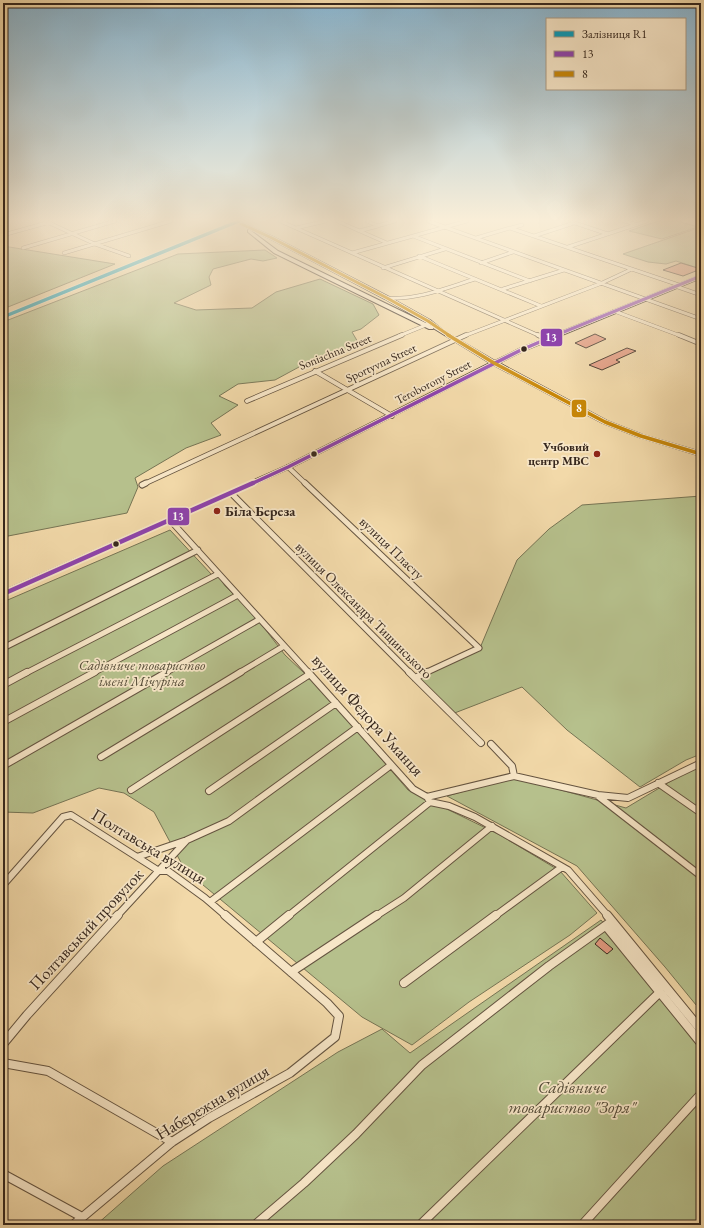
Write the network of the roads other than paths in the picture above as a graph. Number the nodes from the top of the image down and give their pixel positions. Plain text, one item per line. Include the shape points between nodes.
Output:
1 (329, 278) edge
2 (349, 278) edge
3 (406, 278) edge
4 (523, 278) edge
5 (538, 278) edge
6 (588, 278) edge
7 (612, 278) edge
8 (658, 278) edge
9 (695, 278) edge
10 (475, 279) joint
11 (530, 281) junction
12 (602, 283) junction
13 (677, 285) junction
14 (503, 290) junction
15 (435, 291) junction
16 (701, 296) edge
17 (387, 298) junction
18 (645, 298) junction
19 (541, 306) junction
20 (614, 311) junction
21 (701, 318) edge
22 (502, 321) junction
23 (431, 323) junction
24 (425, 326) junction
25 (442, 332) junction
26 (456, 339) junction
27 (546, 339) junction
28 (701, 344) edge
29 (494, 363) junction
30 (315, 371) junction
31 (347, 390) junction
32 (247, 400) dead end
33 (392, 416) junction
34 (701, 454) edge
35 (288, 466) junction
36 (142, 485) dead end
37 (231, 493) junction
38 (170, 520) junction
39 (198, 550) junction
40 (218, 574) junction
41 (3, 594) edge
42 (238, 594) junction
43 (260, 619) junction
44 (284, 646) junction
45 (3, 648) edge
46 (310, 674) junction
47 (415, 678) junction
48 (3, 685) edge
49 (336, 703) junction
50 (3, 722) edge
51 (358, 727) junction
52 (481, 743) dead end
53 (491, 744) dead end
54 (100, 757) dead end
55 (701, 763) edge
56 (391, 764) junction
57 (3, 766) edge
58 (514, 776) junction
59 (658, 783) junction
60 (131, 790) dead end
61 (210, 790) dead end
62 (598, 795) junction
63 (428, 799) junction
64 (701, 813) edge
65 (492, 826) junction
66 (187, 840) junction
67 (137, 857) junction
68 (562, 867) junction
69 (159, 871) junction
70 (701, 876) edge
71 (3, 884) edge
72 (210, 902) junction
73 (609, 923) junction
74 (256, 942) junction
75 (291, 972) junction
76 (404, 983) dead end
77 (659, 993) junction
78 (339, 1016) joint
79 (701, 1030) edge
80 (701, 1043) edge
81 (3, 1044) edge
82 (3, 1063) edge
83 (701, 1094) edge
84 (172, 1142) junction
85 (3, 1174) edge
86 (82, 1217) junction
87 (73, 1225) edge
88 (255, 1225) edge
89 (420, 1225) edge
90 (582, 1225) edge

1 - 24 main road
2 - 17 main road
3 - 15 street
4 - 11 street
5 - 11 street
6 - 12 street
7 - 12 street, Sportyvna Street
8 - 13 street
9 - 13 main road, Teroborony Street
10 - 14 street
10 - 15 street
11 - 14 street
12 - 18 street
12 - 19 street, Sportyvna Street
13 - 16 street
13 - 18 main road, Teroborony Street
14 - 19 street
15 - 17 street via 398,300
15 - 22 street
17 - 23 main road
18 - 20 main road, Teroborony Street
18 - 21 street
19 - 22 street, Sportyvna Street
20 - 27 main road, Teroborony Street
20 - 28 street
22 - 26 street, Sportyvna Street
22 - 27 street
23 - 24 street, Soniachna Street
23 - 25 main road
24 - 25 main road
24 - 30 street, Soniachna Street
25 - 26 main road
26 - 29 main road
26 - 31 street, Sportyvna Street
27 - 29 main road, Teroborony Street
29 - 33 main road, Teroborony Street
29 - 34 main road via 548,394 605,422
30 - 31 street
30 - 32 street, Soniachna Street
31 - 33 street
31 - 36 street, Sportyvna Street
33 - 35 main road, Teroborony Street
35 - 37 main road, Teroborony Street
35 - 47 street, вулиця Пласту via 479,648
37 - 38 main road, Teroborony Street
37 - 47 street, вулиця Олександра Тищинського
38 - 39 street, вулиця Федора Уманця
38 - 41 main road, Teroborony Street
39 - 40 street, вулиця Федора Уманця
39 - 45 street
40 - 42 street, вулиця Федора Уманця
40 - 48 street
42 - 43 street, вулиця Федора Уманця
42 - 50 street
43 - 44 street, вулиця Федора Уманця
43 - 57 street
44 - 46 street, вулиця Федора Уманця
44 - 54 street
46 - 49 street, вулиця Федора Уманця
46 - 60 street
47 - 52 street, вулиця Олександра Тищинського
49 - 51 street, вулиця Федора Уманця
49 - 61 street
51 - 56 street, вулиця Федора Уманця
51 - 66 street via 229,821
53 - 58 street via 512,766
55 - 59 street
56 - 63 street, вулиця Федора Уманця via 413,789
56 - 72 street
58 - 62 street
58 - 63 street
59 - 62 street via 628,798
59 - 64 street
62 - 70 street via 676,859
63 - 65 street, вулиця Федора Уманця
63 - 74 street
65 - 68 street, вулиця Федора Уманця
65 - 75 street via 404,898
66 - 67 street
66 - 69 street, Полтавський провулок
67 - 69 street, Полтавська вулиця
67 - 71 street, Полтавська вулиця via 71,815 63,817
68 - 73 street, вулиця Федора Уманця via 568,870
68 - 76 street
69 - 72 street, Полтавська вулиця via 168,871
69 - 81 street, Полтавський провулок via 26,1015
72 - 74 street, Полтавська вулиця
73 - 77 street
73 - 79 street, вулиця Федора Уманця
73 - 88 street via 549,966 422,1065 310,1178
74 - 75 street, Полтавська вулиця
75 - 78 street, Полтавська вулиця
77 - 80 street
77 - 89 street
78 - 84 street, Набережна вулиця via 335,1037 290,1073 209,1118
82 - 84 street via 48,1071
83 - 90 street
84 - 86 street, Набережна вулиця
85 - 86 street
86 - 87 street, Набережна вулиця

